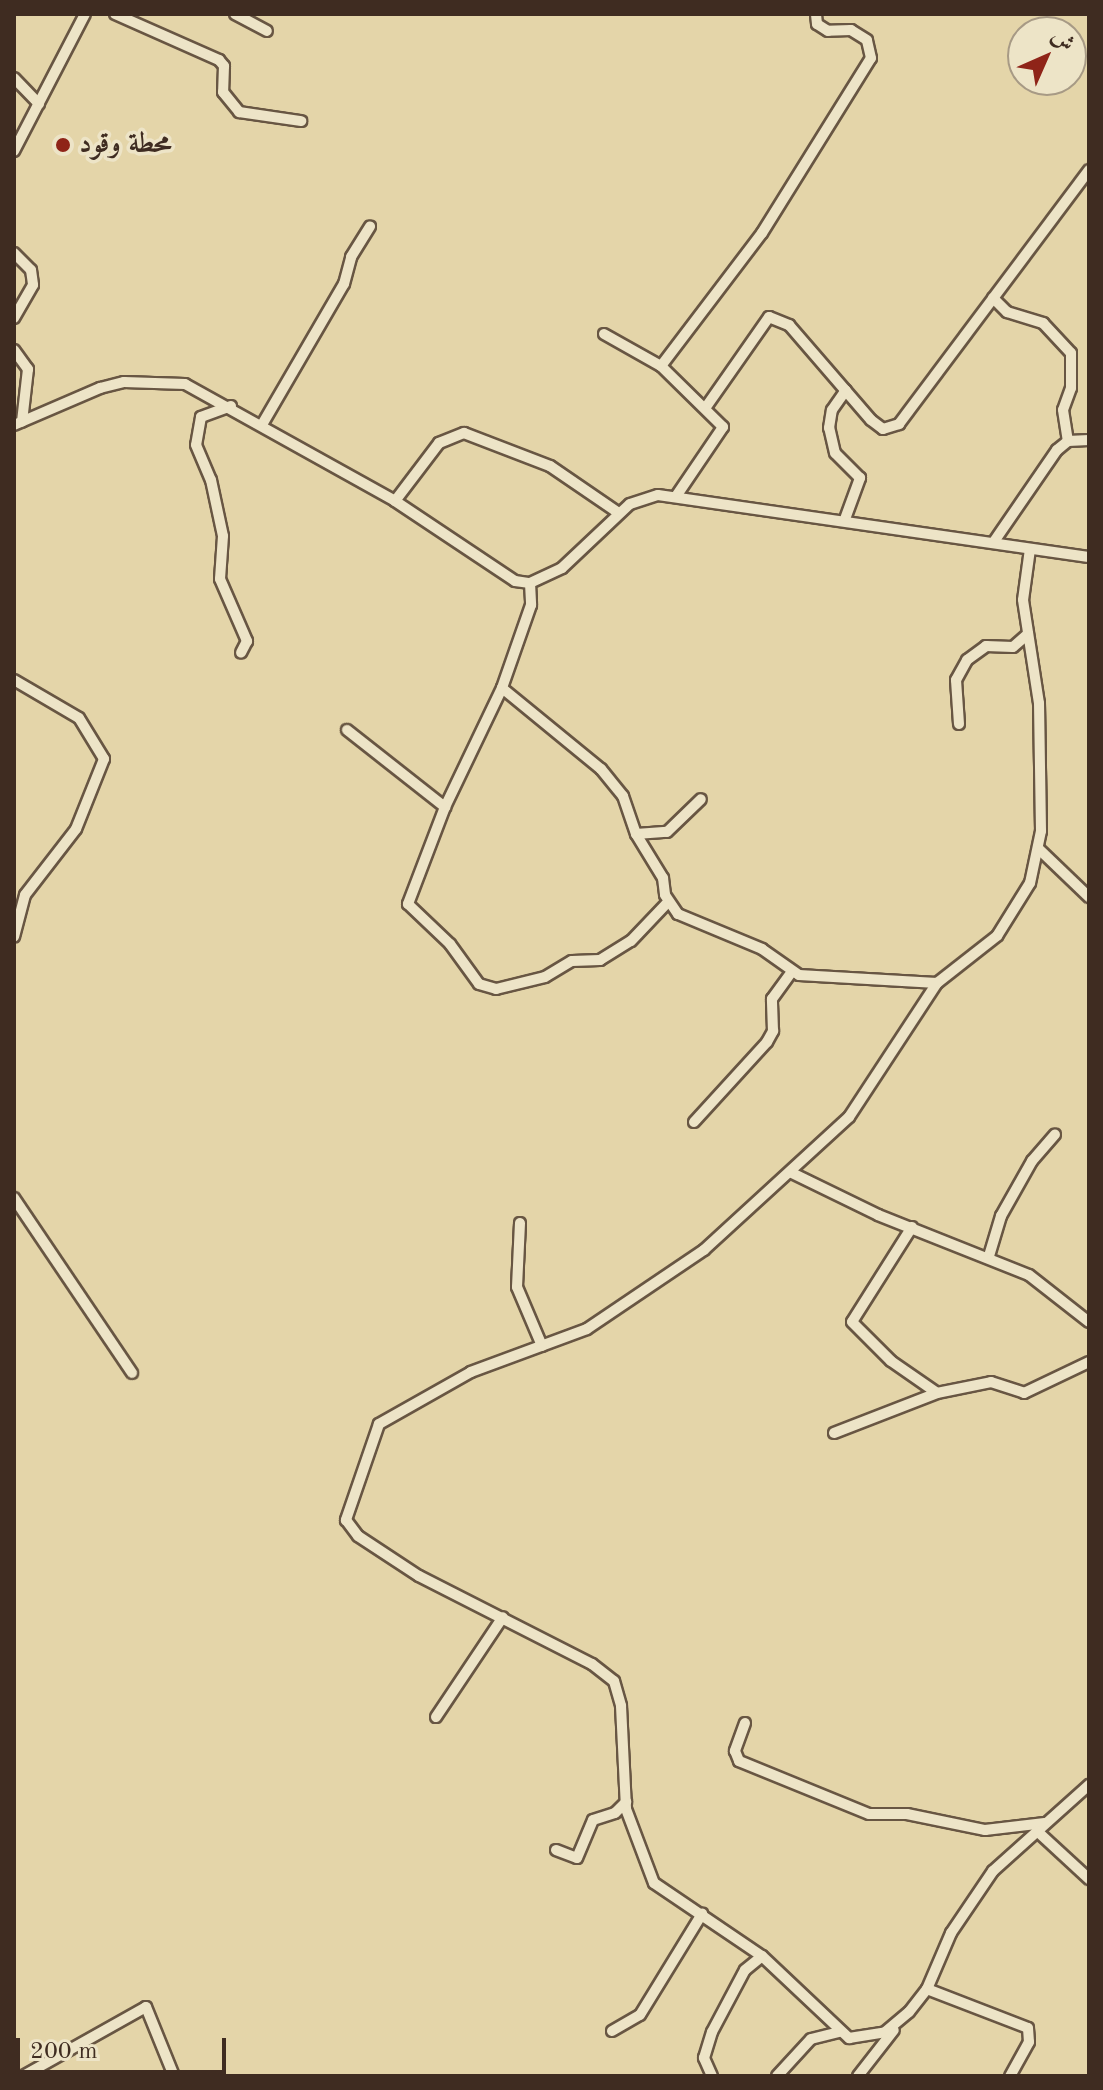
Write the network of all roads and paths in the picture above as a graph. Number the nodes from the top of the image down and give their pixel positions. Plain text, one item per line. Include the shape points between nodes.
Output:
1 (85, 14) edge
2 (115, 14) edge
3 (235, 14) edge
4 (816, 14) edge
5 (267, 31) dead end
6 (14, 78) edge
7 (39, 104) junction
8 (301, 121) dead end
9 (14, 151) edge
10 (1089, 170) edge
11 (370, 226) dead end
12 (14, 253) edge
13 (993, 298) junction
14 (14, 318) edge
15 (604, 334) dead end
16 (14, 350) edge
17 (661, 366) junction
18 (846, 390) junction
19 (231, 406) junction
20 (706, 407) junction
21 (263, 423) junction
22 (18, 424) edge
23 (1089, 440) edge
24 (1068, 441) junction
25 (677, 495) junction
26 (395, 501) junction
27 (619, 513) junction
28 (845, 519) junction
29 (993, 543) junction
30 (1030, 549) junction
31 (1089, 557) edge
32 (530, 583) junction
33 (1028, 634) junction
34 (241, 653) dead end
35 (14, 680) edge
36 (502, 688) junction
37 (959, 724) dead end
38 (347, 730) dead end
39 (701, 799) dead end
40 (445, 807) junction
41 (636, 834) junction
42 (1040, 850) junction
43 (1089, 897) edge
44 (668, 902) junction
45 (14, 937) edge
46 (791, 973) junction
47 (937, 983) junction
48 (694, 1122) dead end
49 (1055, 1135) dead end
50 (792, 1173) junction
51 (14, 1198) edge
52 (520, 1223) dead end
53 (912, 1227) junction
54 (989, 1256) junction
55 (1089, 1322) edge
56 (542, 1346) junction
57 (1089, 1362) edge
58 (132, 1373) dead end
59 (937, 1393) junction
60 (834, 1433) dead end
61 (503, 1617) junction
62 (436, 1717) dead end
63 (745, 1723) dead end
64 (1089, 1785) edge
65 (626, 1802) junction
66 (1045, 1823) junction
67 (1037, 1831) junction
68 (556, 1850) dead end
69 (1089, 1879) edge
70 (702, 1914) junction
71 (762, 1956) junction
72 (927, 1989) junction
73 (899, 2022) junction
74 (612, 2031) dead end
75 (839, 2032) junction
76 (23, 2076) edge
77 (174, 2076) edge
78 (712, 2076) edge
79 (777, 2076) edge
80 (858, 2076) edge
81 (1010, 2076) edge

1 - 7 street
2 - 8 street via 219,60 224,66 223,92 239,112
3 - 5 street
4 - 17 street via 817,24 828,31 851,30 867,40 871,58 762,233
6 - 7 street
7 - 9 street
10 - 13 street
11 - 21 street via 351,257 344,284
12 - 14 street via 31,270 33,285
13 - 18 street via 899,424 883,429
13 - 24 street via 1007,312 1043,323 1071,353 1071,388 1063,410
15 - 17 street
16 - 22 street via 28,369
17 - 20 street
18 - 20 street via 789,325 769,317
18 - 28 street via 832,410 829,428 835,453 860,478
19 - 21 street
19 - 22 street via 185,384 124,382 81,394
19 - 34 street via 201,417 196,445 211,480 223,536 220,579 247,641
20 - 25 street via 719,419 723,432
21 - 26 street
23 - 24 street
24 - 29 street
25 - 27 street via 644,497
25 - 28 street
26 - 27 street via 439,443 464,433 550,466
26 - 32 street via 490,568
27 - 32 street via 562,568
28 - 29 street
29 - 30 street
30 - 31 street
30 - 33 street via 1023,600
32 - 36 street via 531,605
33 - 37 street via 1013,647 978,650 958,671
33 - 42 street via 1039,703
35 - 45 street via 79,718 104,759 76,829 25,895
36 - 40 street
36 - 41 street via 601,769 623,796
38 - 40 street
39 - 41 street via 667,832
40 - 44 street via 407,901 479,984 512,988 572,961 600,960 631,941
41 - 44 street via 663,878
42 - 43 street
42 - 47 street via 1030,883 997,936
44 - 46 street via 678,914 762,949
46 - 47 street
46 - 48 street via 772,999 773,1031 767,1042
47 - 50 street via 849,1117
49 - 54 street via 1032,1161 1001,1216
50 - 53 street
50 - 56 street via 686,1264 587,1329
51 - 58 street
52 - 56 street via 517,1287
53 - 54 street
53 - 59 street via 852,1322 891,1361
54 - 55 street via 1029,1275
56 - 61 street via 471,1372 379,1424 346,1520 358,1536 419,1576
57 - 59 street via 1024,1393 991,1382
59 - 60 street
61 - 62 street
61 - 65 street via 614,1681 621,1706
63 - 66 street via 735,1751 739,1761 869,1814 907,1814 985,1830
64 - 66 street
65 - 68 street via 615,1813 593,1820 577,1858
65 - 70 street via 654,1883
66 - 67 street
67 - 69 street
67 - 72 street via 982,1887 951,1933
70 - 71 street
70 - 74 street via 640,2015
71 - 75 street
71 - 78 street via 745,1970 709,2041 704,2058
72 - 73 street
72 - 81 street via 1028,2028 1029,2042
73 - 75 street via 861,2040
73 - 80 street
75 - 79 street via 811,2039
76 - 77 street via 146,2007

